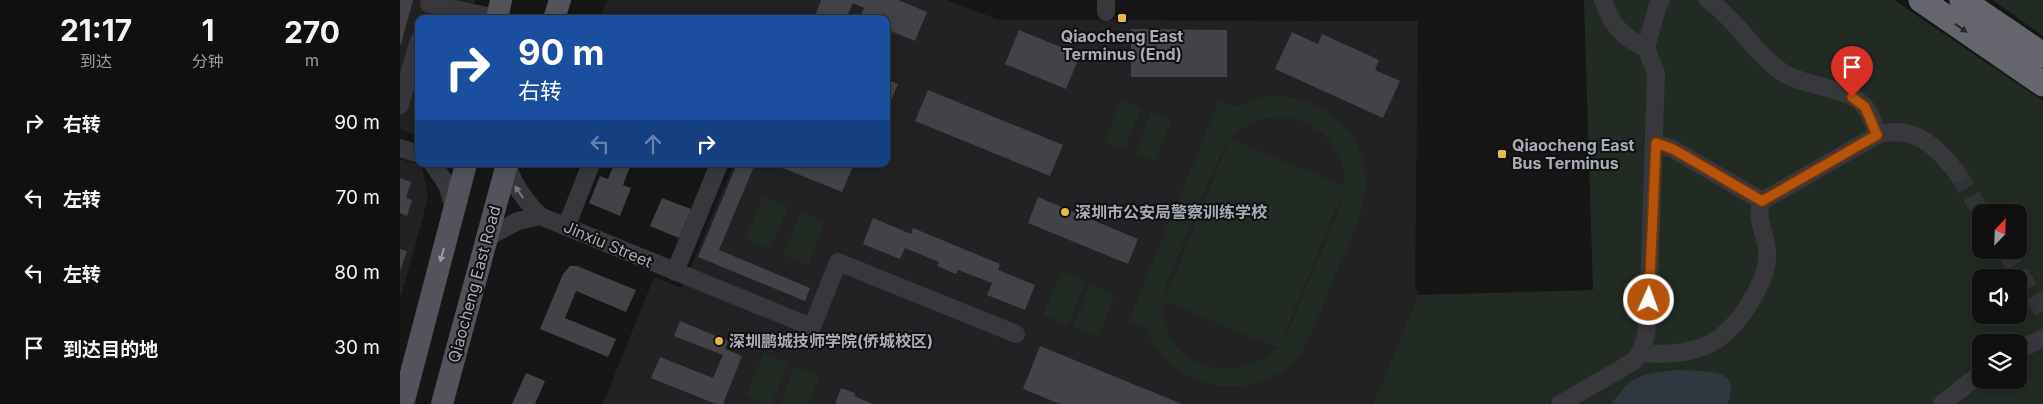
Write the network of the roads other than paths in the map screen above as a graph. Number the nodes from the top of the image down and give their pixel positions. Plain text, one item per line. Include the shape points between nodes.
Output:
1 (501, 0) edge
2 (560, 0) edge
3 (1603, 0) edge
4 (1662, 0) edge
5 (1708, 0) edge
6 (1921, 0) edge
7 (1962, 0) edge
8 (428, 8) edge
9 (476, 15) edge
10 (498, 15) edge
11 (555, 15) edge
12 (1646, 48) junction
13 (415, 54) edge
14 (2043, 55) edge
15 (2043, 84) edge
16 (400, 105) edge
17 (1877, 135) junction
18 (1656, 143) junction
19 (400, 148) edge
20 (415, 153) edge
21 (435, 167) edge
22 (465, 167) edge
23 (506, 167) edge
24 (508, 167) edge
25 (590, 167) edge
26 (718, 167) edge
27 (1957, 174) tunnel mouth
28 (1762, 201) junction
29 (454, 208) junction
30 (540, 216) junction
31 (566, 227) junction
32 (486, 238) junction
33 (675, 272) junction
34 (1016, 334) dead end
35 (2043, 338) edge
36 (2027, 346) edge
37 (1641, 353) junction
38 (1972, 380) edge
39 (403, 404) edge
40 (442, 404) edge
41 (1560, 404) edge
42 (1942, 404) edge

1 - 10 main road
2 - 11 main road
3 - 12 street via 1615,27 1623,36
4 - 12 street
5 - 17 street via 1722,10 1765,59 1783,73 1860,101
6 -> 15 highway
7 - 14 highway
8 - 9 street
12 - 18 street via 1656,73
13 - 16 street
17 - 27 street via 1898,131 1920,138 1940,152
17 - 28 street
18 - 28 street via 1673,149
18 - 37 street via 1648,319
19 - 20 street
21 - 29 street via 447,185
22 - 29 main road
23 - 32 main road, Qiaocheng East Road
30 -> 24 street, Jinxiu Street via 523,199
25 - 31 street
26 - 33 street
28 - 37 street via 1758,215 1767,252 1766,266 1741,319 1721,339 1701,349 1679,354
29 -> 39 main road
30 - 31 street, Jinxiu Street
30 - 32 street via 518,220
31 - 33 street, Jinxiu Street
32 - 40 main road, Qiaocheng East Road
33 - 34 street, Jinxiu Street via 812,327 838,262
35 - 36 street
37 - 41 street via 1620,371
38 - 42 street

